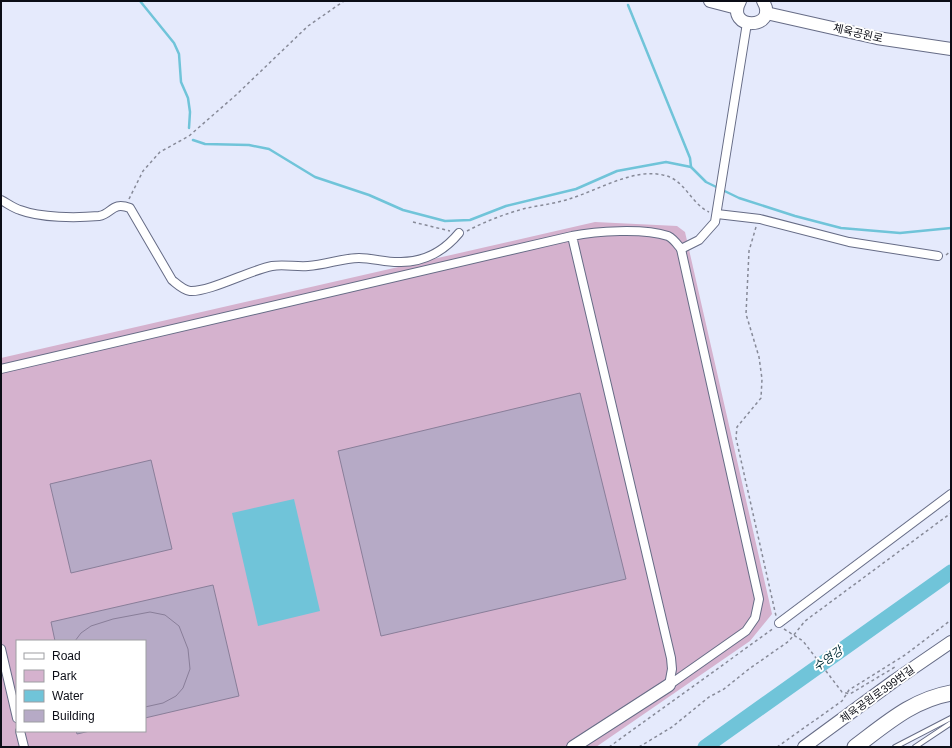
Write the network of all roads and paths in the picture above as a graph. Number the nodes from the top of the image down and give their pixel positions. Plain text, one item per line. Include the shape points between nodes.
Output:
1 (344, 1) edge
2 (710, 1) edge
3 (763, 1) edge
4 (739, 5) edge
5 (766, 13) junction
6 (747, 24) junction
7 (951, 49) edge
8 (1, 200) edge
9 (126, 207) junction
10 (717, 211) junction
11 (756, 219) junction
12 (413, 222) dead end
13 (459, 233) junction
14 (572, 236) junction
15 (681, 250) junction
16 (938, 256) dead end
17 (1, 369) edge
18 (951, 494) edge
19 (951, 513) edge
20 (951, 620) edge
21 (781, 622) junction
22 (794, 636) junction
23 (951, 642) edge
24 (2, 655) edge
25 (895, 667) dead end
26 (669, 685) junction
27 (951, 693) edge
28 (846, 694) junction
29 (16, 714) edge
30 (951, 718) edge
31 (951, 723) edge
32 (20, 732) edge
33 (24, 747) edge
34 (573, 747) edge
35 (608, 747) edge
36 (639, 747) edge
37 (777, 747) edge
38 (804, 747) edge
39 (855, 747) edge
40 (895, 747) edge
41 (915, 747) edge

1 - 9 path via 308,26 189,136 160,152 143,171
2 - 4 street
3 - 5 street
4 - 6 street via 740,18
5 - 6 street via 760,22
5 - 7 street, 체육공원로 via 877,38
6 - 10 street
8 - 9 street via 17,210 33,215 102,216 112,208 122,205
9 - 13 street via 130,208 172,280 190,291 272,266 308,266 352,258 401,262 418,259 448,246
10 - 11 street
10 - 13 path via 708,212 698,205 674,178 662,174 638,176 618,180 572,198 511,213
10 - 15 street via 710,230
11 - 16 street via 849,242
11 - 21 path via 749,251 746,314 759,357 762,398 738,428 736,438 777,619
12 - 13 path
14 - 15 street via 605,231 637,232 668,236
14 - 17 street
14 - 26 street via 671,658
15 - 26 street via 759,599 755,618 746,631
18 - 21 street
19 - 22 path via 805,621
20 - 28 path via 905,654 852,687
21 - 22 path via 784,631
21 - 35 path
22 - 28 path via 803,641 834,683
22 - 36 path via 672,727
23 - 38 street, 체육공원로399번길
24 - 29 street
25 - 28 path
26 - 34 street
27 - 39 highway via 932,697 908,708
28 - 37 path via 842,701
30 - 40 lane
31 - 41 lane
32 - 33 street

